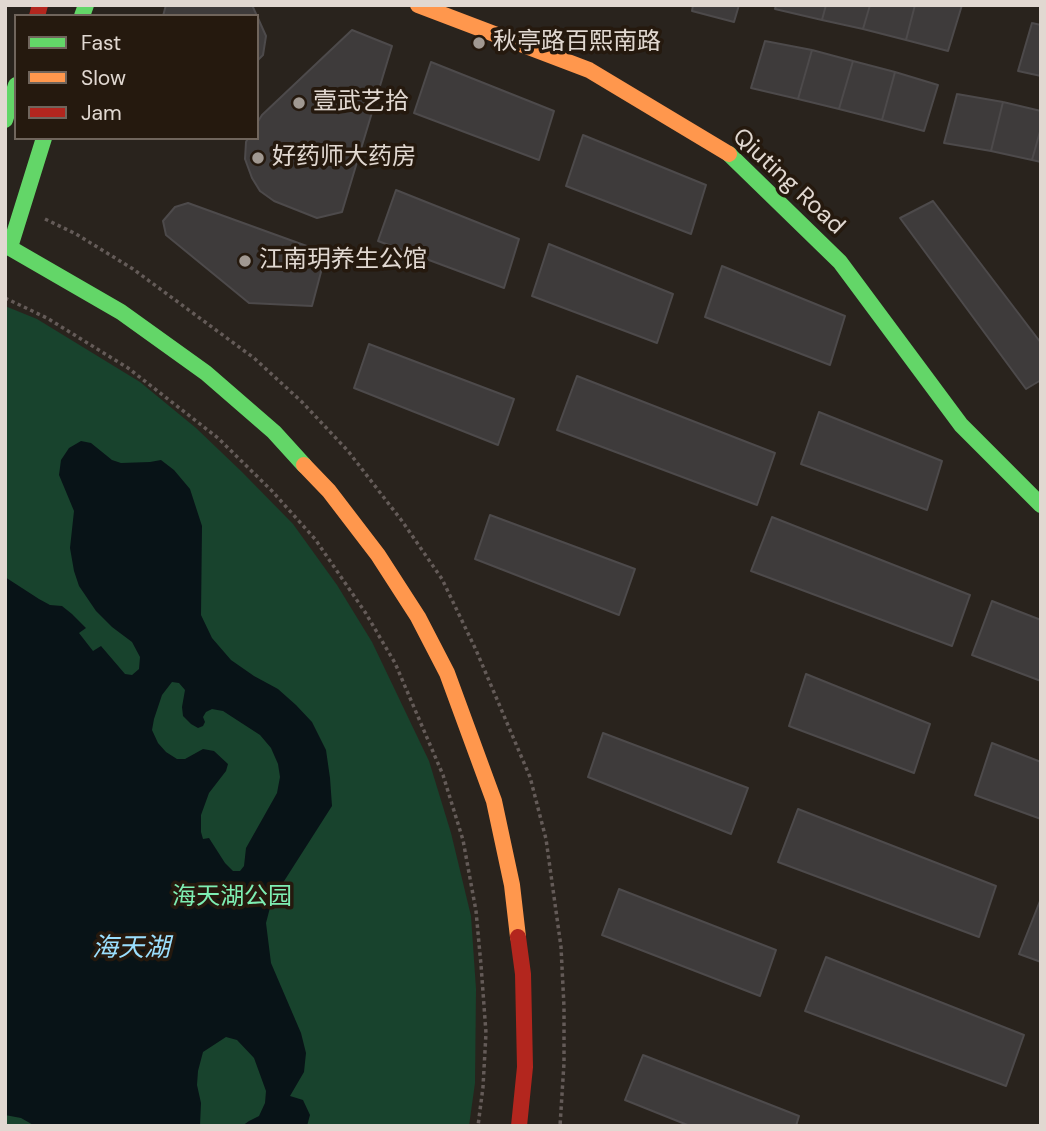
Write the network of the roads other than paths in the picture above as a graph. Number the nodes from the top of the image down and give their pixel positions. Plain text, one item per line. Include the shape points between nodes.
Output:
1 (418, 5) edge
2 (14, 91) edge
3 (5, 120) edge
4 (43, 140) edge
5 (8, 246) edge
6 (1041, 505) edge
7 (519, 1126) edge

1 - 6 street, Qiuting Road via 589,70 733,156 840,262 961,425
2 - 3 street
4 - 5 street
5 - 7 street via 121,312 206,373 274,432 379,555 418,617 447,673 495,802 512,886 523,974 525,1067

